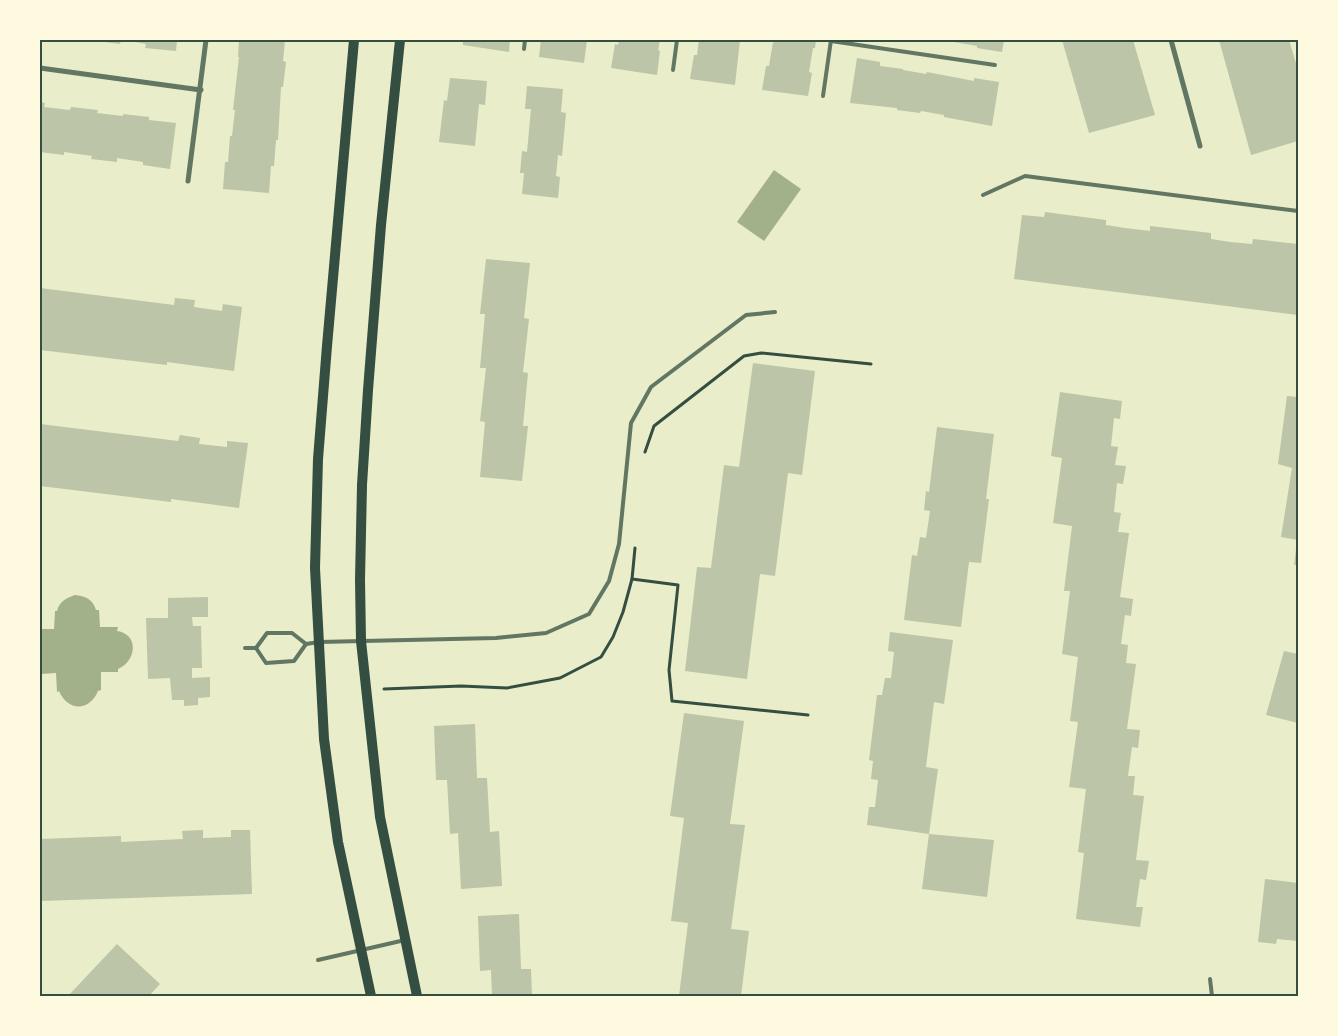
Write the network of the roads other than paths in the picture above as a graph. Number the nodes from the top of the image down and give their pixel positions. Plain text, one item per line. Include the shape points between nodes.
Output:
1 (206, 40) edge
2 (354, 40) edge
3 (400, 40) edge
4 (525, 40) edge
5 (677, 40) edge
6 (831, 40) edge
7 (1171, 40) edge
8 (524, 49) dead end
9 (995, 65) dead end
10 (40, 68) edge
11 (673, 70) dead end
12 (201, 90) junction
13 (823, 96) dead end
14 (1200, 146) dead end
15 (188, 181) dead end
16 (984, 195) dead end
17 (1298, 211) edge
18 (775, 312) dead end
19 (361, 641) junction
20 (319, 642) junction
21 (306, 644) junction
22 (245, 648) dead end
23 (256, 648) junction
24 (405, 940) junction
25 (361, 950) junction
26 (318, 960) dead end
27 (1210, 979) dead end
28 (372, 996) edge
29 (417, 996) edge
30 (1212, 996) edge

1 - 12 street
2 - 20 main road via 318,459 315,568
3 - 19 main road via 368,390 362,485
4 - 8 lane
5 - 11 lane
6 - 9 lane
6 - 13 lane
7 - 14 street
10 - 12 street
12 - 15 street
16 - 17 lane via 1025,176
18 - 19 lane via 746,315 651,387 631,423 619,544 609,581 590,614 546,633 496,638
19 - 20 lane
19 - 24 main road via 380,817
20 - 21 lane
20 - 25 main road via 324,739 338,842
21 - 23 lane via 292,633 267,633
21 - 23 lane via 294,661 266,662
22 - 23 lane
24 - 25 lane
24 - 29 main road
25 - 26 lane
25 - 28 main road
27 - 30 lane

